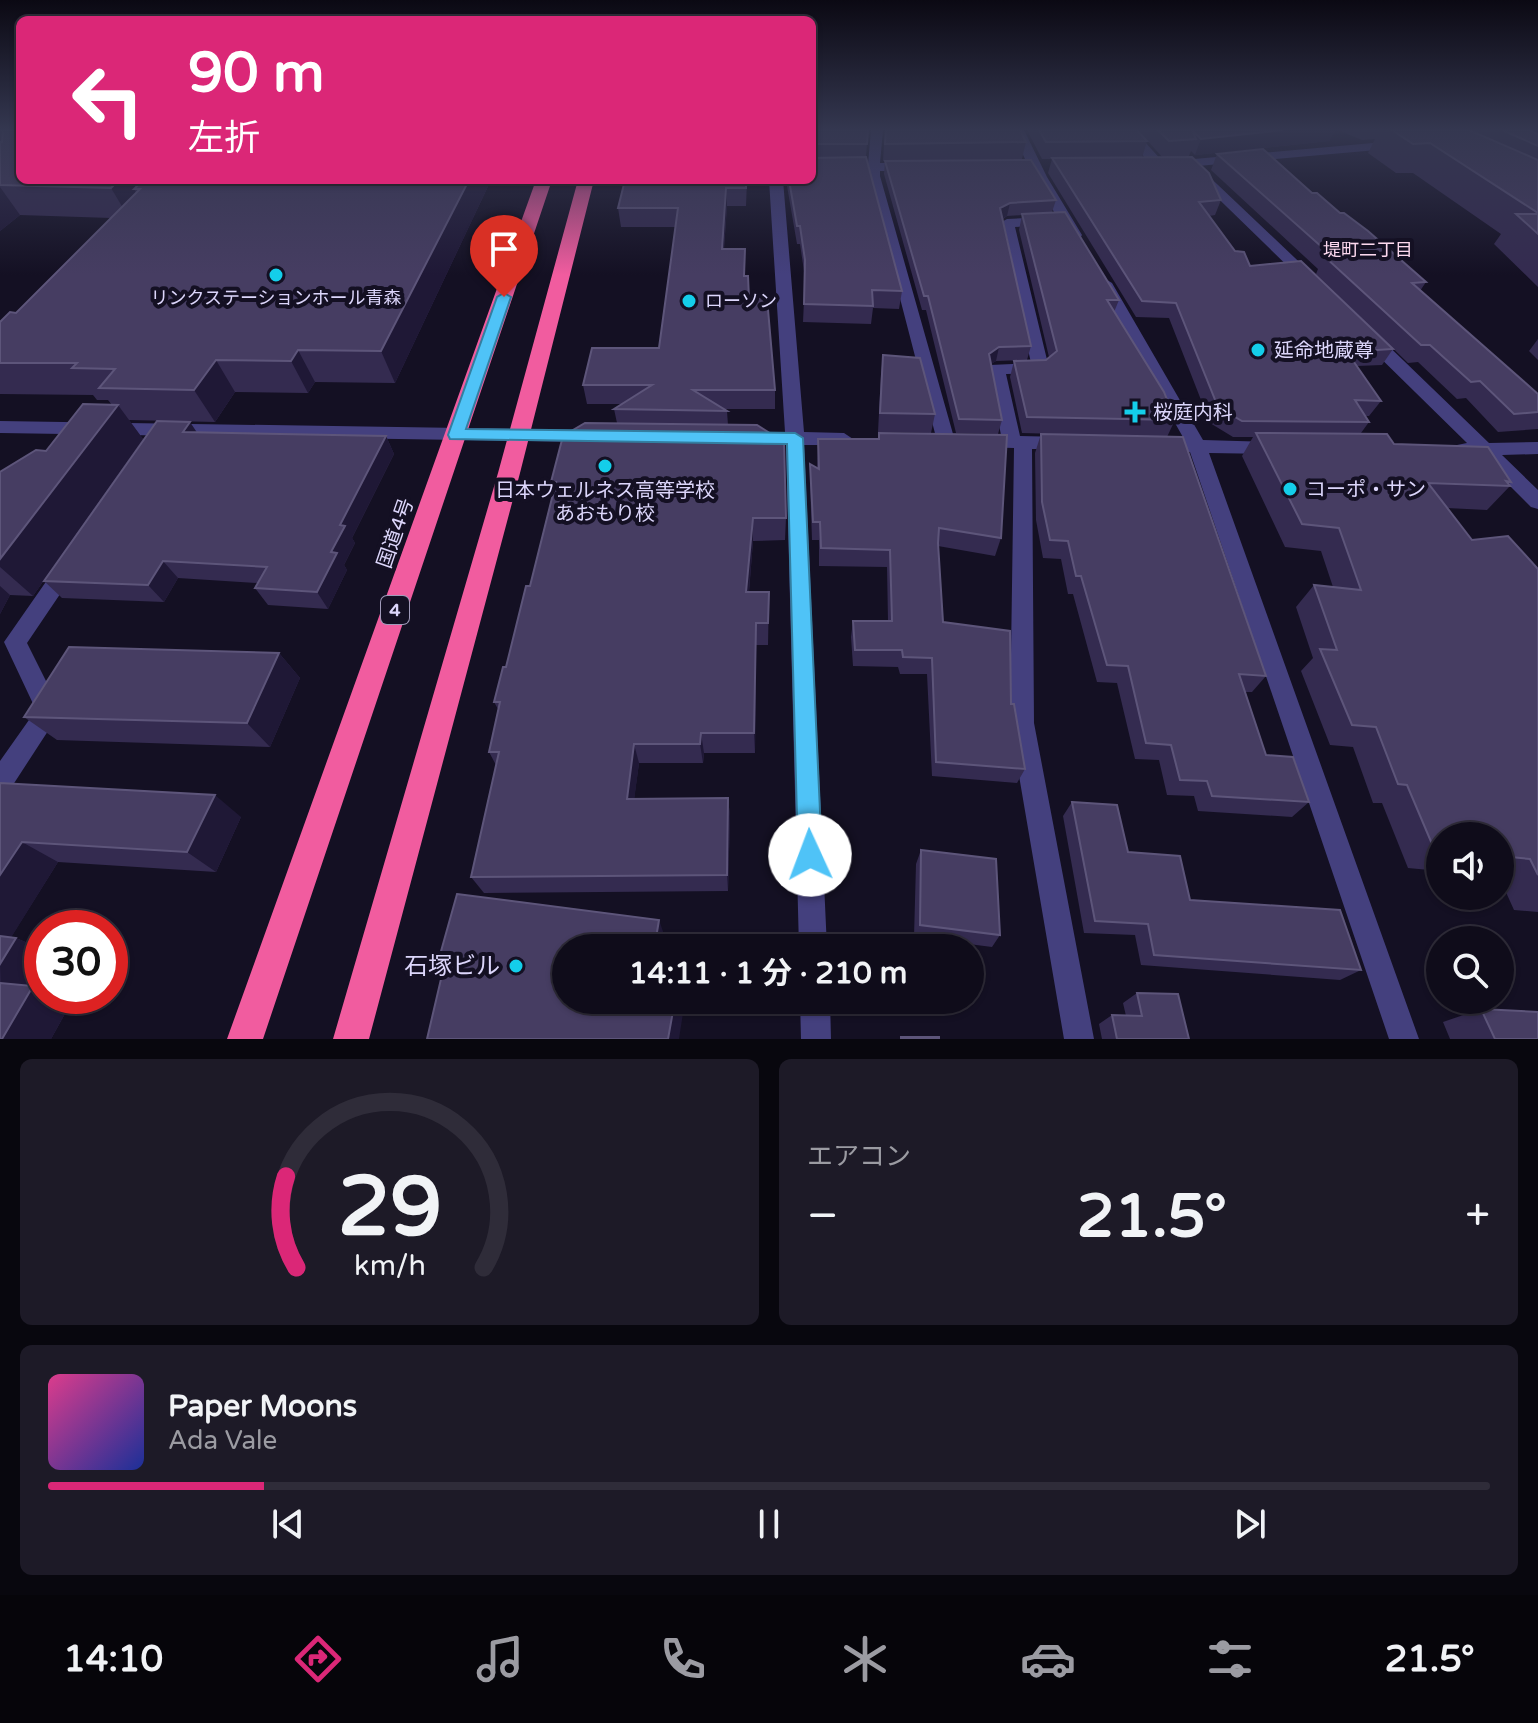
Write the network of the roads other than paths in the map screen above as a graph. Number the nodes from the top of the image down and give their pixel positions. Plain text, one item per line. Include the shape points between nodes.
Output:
1 (874, 178) edge
2 (1047, 178) edge
3 (1205, 178) edge
4 (543, 184) edge
5 (585, 184) edge
6 (776, 184) edge
7 (1065, 220) junction
8 (1081, 245) edge
9 (1096, 270) edge
10 (1322, 291) edge
11 (1355, 323) edge
12 (0, 427) edge
13 (456, 435) junction
14 (519, 435) junction
15 (603, 436) edge
16 (731, 438) edge
17 (795, 438) junction
18 (871, 440) edge
19 (1018, 442) junction
20 (1084, 443) edge
21 (1145, 444) edge
22 (1197, 445) junction
23 (1294, 448) edge
24 (1538, 448) edge
25 (1440, 450) edge
26 (1486, 450) junction
27 (1538, 502) edge
28 (79, 550) edge
29 (0, 782) edge
30 (813, 934) edge
31 (815, 1014) edge
32 (245, 1039) edge
33 (351, 1039) edge
34 (816, 1039) edge
35 (1079, 1039) edge
36 (1404, 1039) edge

1 - 19 street via 939,440
2 - 7 street
3 - 10 street
4 - 13 highway, 国道4号 / 4
5 - 14 highway
6 - 17 street
7 - 8 street
7 - 19 street via 1007,223 1041,368 996,369
9 - 22 street
11 - 26 street
12 - 13 street via 158,437
13 - 14 street
13 - 32 highway, 国道4号 / 4
14 - 15 street
14 - 33 highway
16 - 17 street
17 - 18 street
17 - 30 street
19 - 20 street
19 - 35 street via 1022,723
21 - 22 street
22 - 23 street
22 - 36 street
24 - 26 street
25 - 26 street
26 - 27 street
28 - 29 street via 15,642 49,711
31 - 34 street

